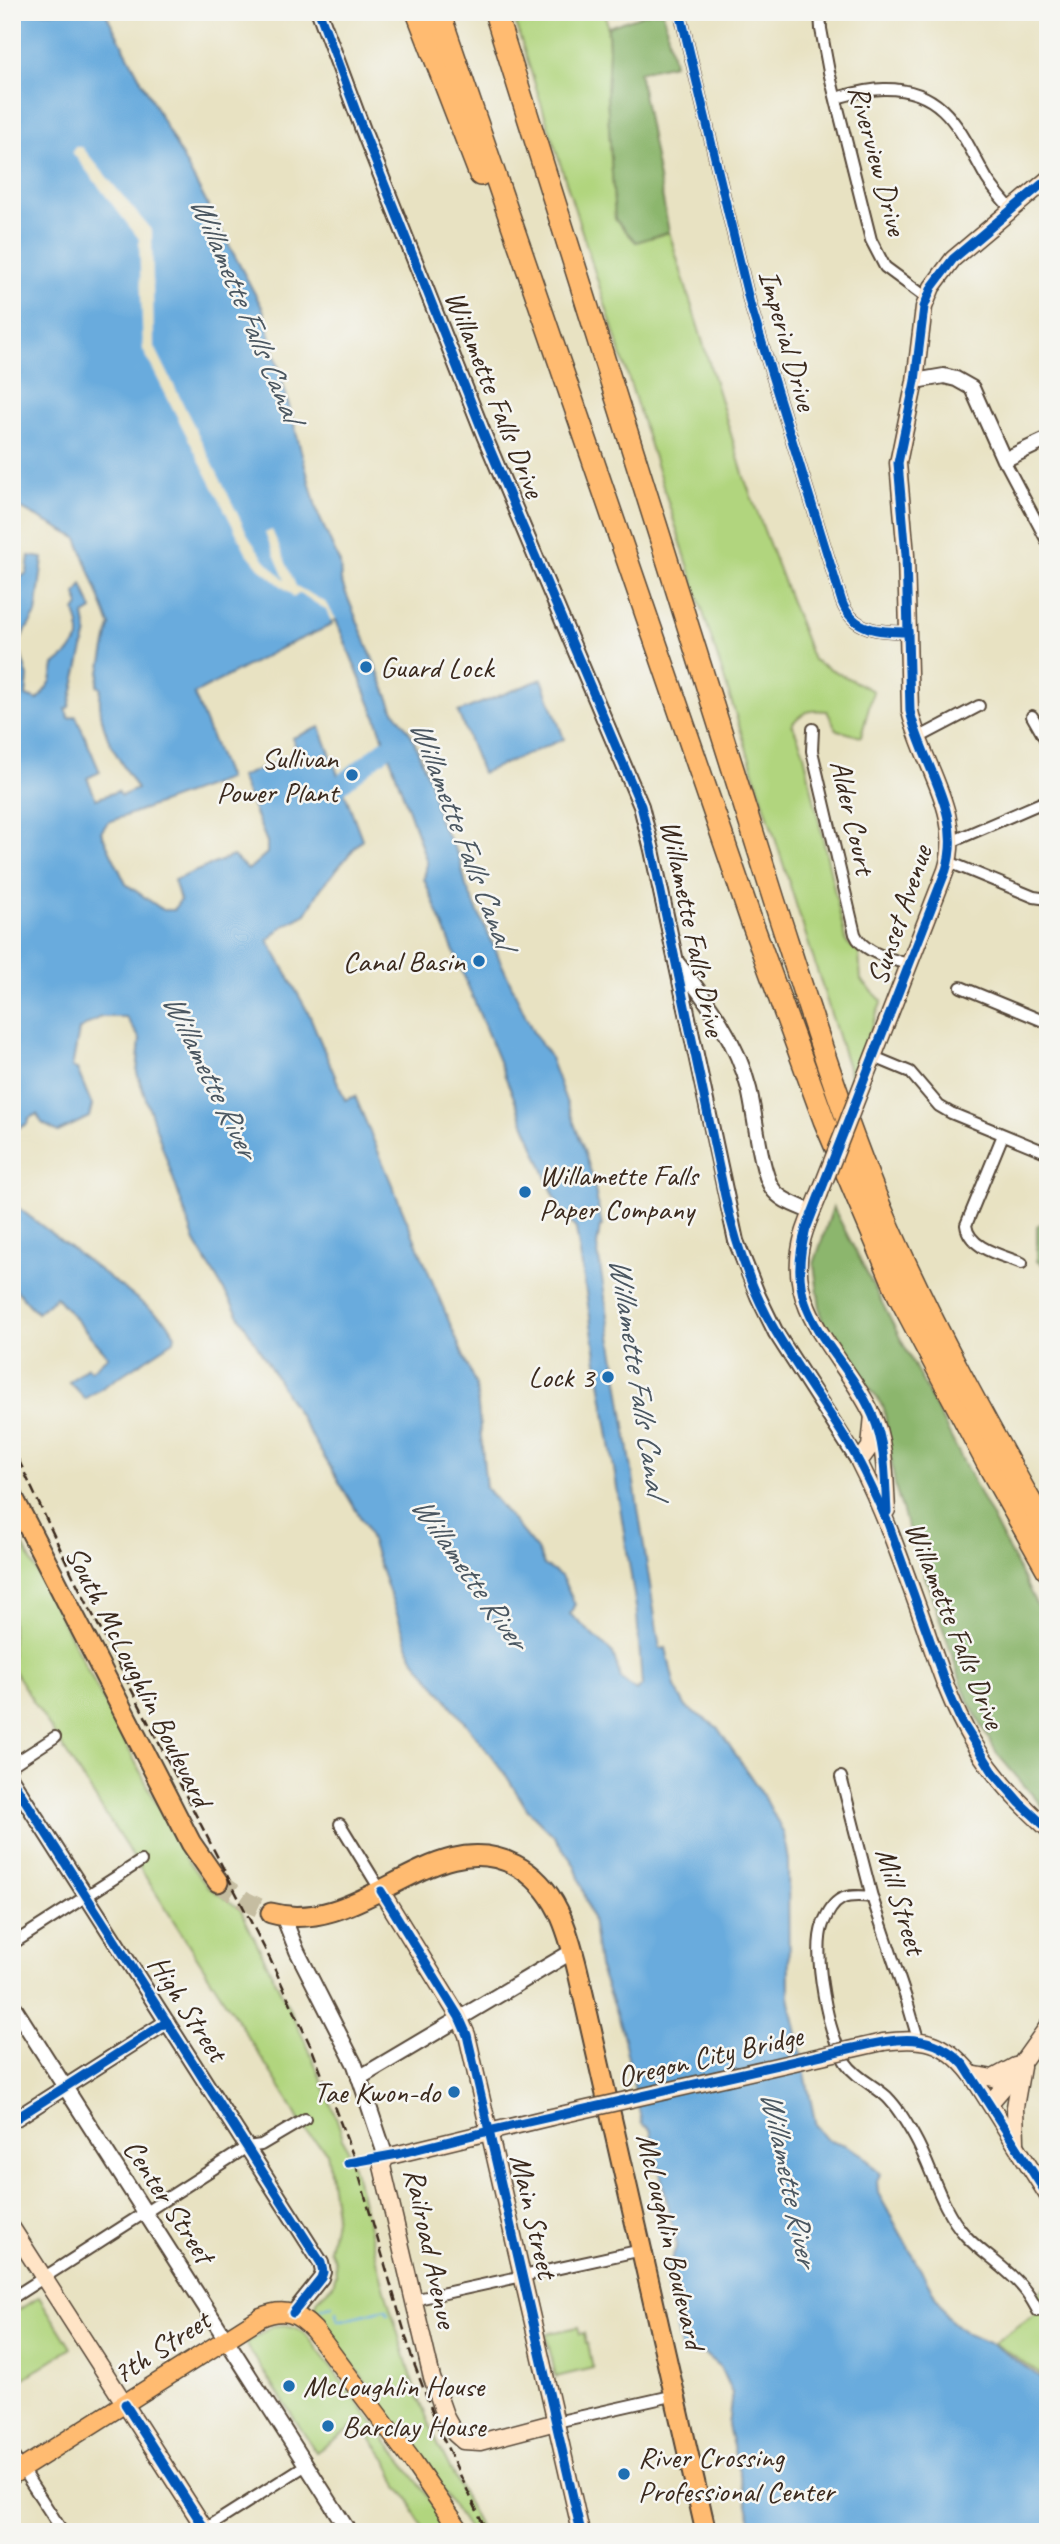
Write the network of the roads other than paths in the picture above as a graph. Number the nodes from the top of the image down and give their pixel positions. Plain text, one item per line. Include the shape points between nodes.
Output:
1 (319, 12) edge
2 (417, 12) edge
3 (439, 12) edge
4 (495, 12) edge
5 (680, 12) edge
6 (820, 12) edge
7 (836, 98) junction
8 (1048, 179) edge
9 (1011, 209) junction
10 (927, 298) junction
11 (915, 381) junction
12 (572, 400) junction
13 (1048, 439) edge
14 (1004, 460) junction
15 (1048, 543) edge
16 (908, 632) junction
17 (979, 706) dead end
18 (1032, 716) dead end
19 (813, 729) dead end
20 (918, 738) junction
21 (1048, 744) edge
22 (1048, 800) edge
23 (951, 842) junction
24 (949, 862) junction
25 (1048, 899) edge
26 (675, 960) junction
27 (909, 965) junction
28 (961, 987) dead end
29 (1048, 1023) edge
30 (874, 1057) junction
31 (1003, 1135) junction
32 (1048, 1153) edge
33 (812, 1212) junction
34 (1022, 1263) dead end
35 (873, 1415) junction
36 (859, 1462) junction
37 (12, 1495) edge
38 (888, 1523) junction
39 (1042, 1540) edge
40 (1048, 1571) edge
41 (1048, 1576) edge
42 (55, 1737) dead end
43 (12, 1765) edge
44 (841, 1777) dead end
45 (12, 1780) edge
46 (340, 1824) dead end
47 (1048, 1829) edge
48 (141, 1861) dead end
49 (218, 1882) tunnel mouth
50 (381, 1891) junction
51 (86, 1896) junction
52 (872, 1897) junction
53 (277, 1914) joint
54 (12, 1944) edge
55 (573, 1951) junction
56 (12, 2004) edge
57 (459, 2017) junction
58 (167, 2022) junction
59 (1048, 2026) edge
60 (918, 2039) junction
61 (1048, 2055) edge
62 (1027, 2056) junction
63 (971, 2074) junction
64 (359, 2078) junction
65 (65, 2087) junction
66 (989, 2103) junction
67 (305, 2119) dead end
68 (12, 2121) edge
69 (489, 2131) junction
70 (1016, 2144) junction
71 (247, 2147) junction
72 (386, 2157) junction
73 (1048, 2196) edge
74 (146, 2213) junction
75 (12, 2228) edge
76 (643, 2250) junction
77 (522, 2276) junction
78 (44, 2277) junction
79 (12, 2298) edge
80 (414, 2300) junction
81 (1038, 2311) dead end
82 (293, 2313) junction
83 (226, 2338) junction
84 (675, 2392) junction
85 (125, 2404) junction
86 (556, 2422) junction
87 (306, 2465) junction
88 (15, 2466) edge
89 (204, 2531) edge
90 (63, 2532) edge
91 (349, 2532) edge
92 (461, 2532) edge
93 (581, 2532) edge
94 (706, 2532) edge

1 - 26 street, Willamette Falls Drive via 484,435 634,786
2 - 12 highway
3 - 12 highway
4 - 39 highway via 853,1137 946,1348
5 - 16 street, Imperial Drive via 750,304 842,602 859,625
6 - 7 street, Riverview Drive
7 - 9 street via 881,89 926,97 958,125 991,186
7 - 10 street, Riverview Drive via 876,252 891,272
8 - 9 main road, Sunset Avenue
9 - 10 main road, Sunset Avenue via 947,265
10 - 11 main road, Sunset Avenue
11 - 14 street via 944,376 972,388
11 - 16 main road, Sunset Avenue via 898,474
12 - 39 highway via 786,1019 850,1185 900,1296 980,1450
13 - 14 street
14 - 15 street
16 - 20 main road, Sunset Avenue via 910,711
17 - 20 street
18 - 21 street
19 - 27 street, Alder Court via 812,751 855,934 865,947
20 - 23 main road, Sunset Avenue via 943,796
22 - 23 street
23 - 24 main road, Sunset Avenue
24 - 25 street
24 - 27 main road, Sunset Avenue
26 - 33 street via 736,1051 769,1184 782,1198
26 - 36 street, Willamette Falls Drive via 739,1248 776,1333
27 - 30 main road, Sunset Avenue
28 - 29 street
30 - 31 street via 910,1073 939,1106
30 - 33 main road, Sunset Avenue, bridge
31 - 32 street
31 - 34 street via 966,1225 975,1243
33 - 35 main road, Sunset Avenue via 798,1266 803,1301
35 - 36 main road via 870,1447
35 - 38 main road, Sunset Avenue via 881,1445
36 - 38 main road, Willamette Falls Drive
37 - 49 highway, South McLoughlin Boulevard via 191,1843
38 - 47 main road, Willamette Falls Drive via 961,1721 993,1772
39 - 40 highway
39 - 41 highway
42 - 43 street
44 - 52 street, Mill Street
45 - 51 street, High Street
46 - 50 street, Main Street
48 - 51 street
50 - 53 highway, McLoughlin Boulevard via 320,1915
50 - 55 highway, McLoughlin Boulevard via 455,1858 475,1855 506,1861 526,1871 549,1894
50 - 57 main road, Main Street
51 - 54 street
51 - 58 street, High Street
52 - 60 street, Mill Street
52 - 81 street via 850,1895 835,1902 819,1935 818,1960 835,2043 851,2069 899,2110 950,2216 1025,2289
53 - 64 street, Railroad Avenue
55 - 57 street
55 - 76 highway, McLoughlin Boulevard
56 - 65 street, Center Street
57 - 64 street
57 - 69 main road, Main Street
58 - 65 street
58 - 71 street, High Street
59 - 62 main road
60 - 63 main road via 945,2048
60 - 69 main road, Oregon City Bridge, bridge via 883,2042
61 - 62 street
62 - 63 main road via 993,2078
62 - 66 main road
62 - 70 main road via 1015,2107
63 - 66 main road
64 - 72 street, Railroad Avenue
65 - 68 street
65 - 74 street, Center Street
66 - 70 main road
67 - 71 street via 261,2145
69 - 72 main road
69 - 77 main road, Main Street
70 - 73 main road
71 - 74 street
71 - 82 street, High Street via 321,2263 321,2278
72 - 80 main road, Railroad Avenue via 382,2174
74 - 78 street
74 - 83 street, Center Street
75 - 78 main road
76 - 77 street
76 - 84 highway, McLoughlin Boulevard
77 - 80 street
77 - 86 main road, Main Street
78 - 79 street
78 - 85 main road
80 - 86 main road, Railroad Avenue via 438,2399 460,2440 480,2442
82 - 83 main road, 7th Street via 268,2314
82 - 92 main road via 319,2336
83 - 85 main road, 7th Street
83 - 87 street, Center Street
84 - 86 street
84 - 94 highway, McLoughlin Boulevard
85 - 88 main road, 7th Street
85 - 89 main road
86 - 93 main road, Main Street
87 - 89 street
87 - 91 street, Center Street
88 - 90 street

